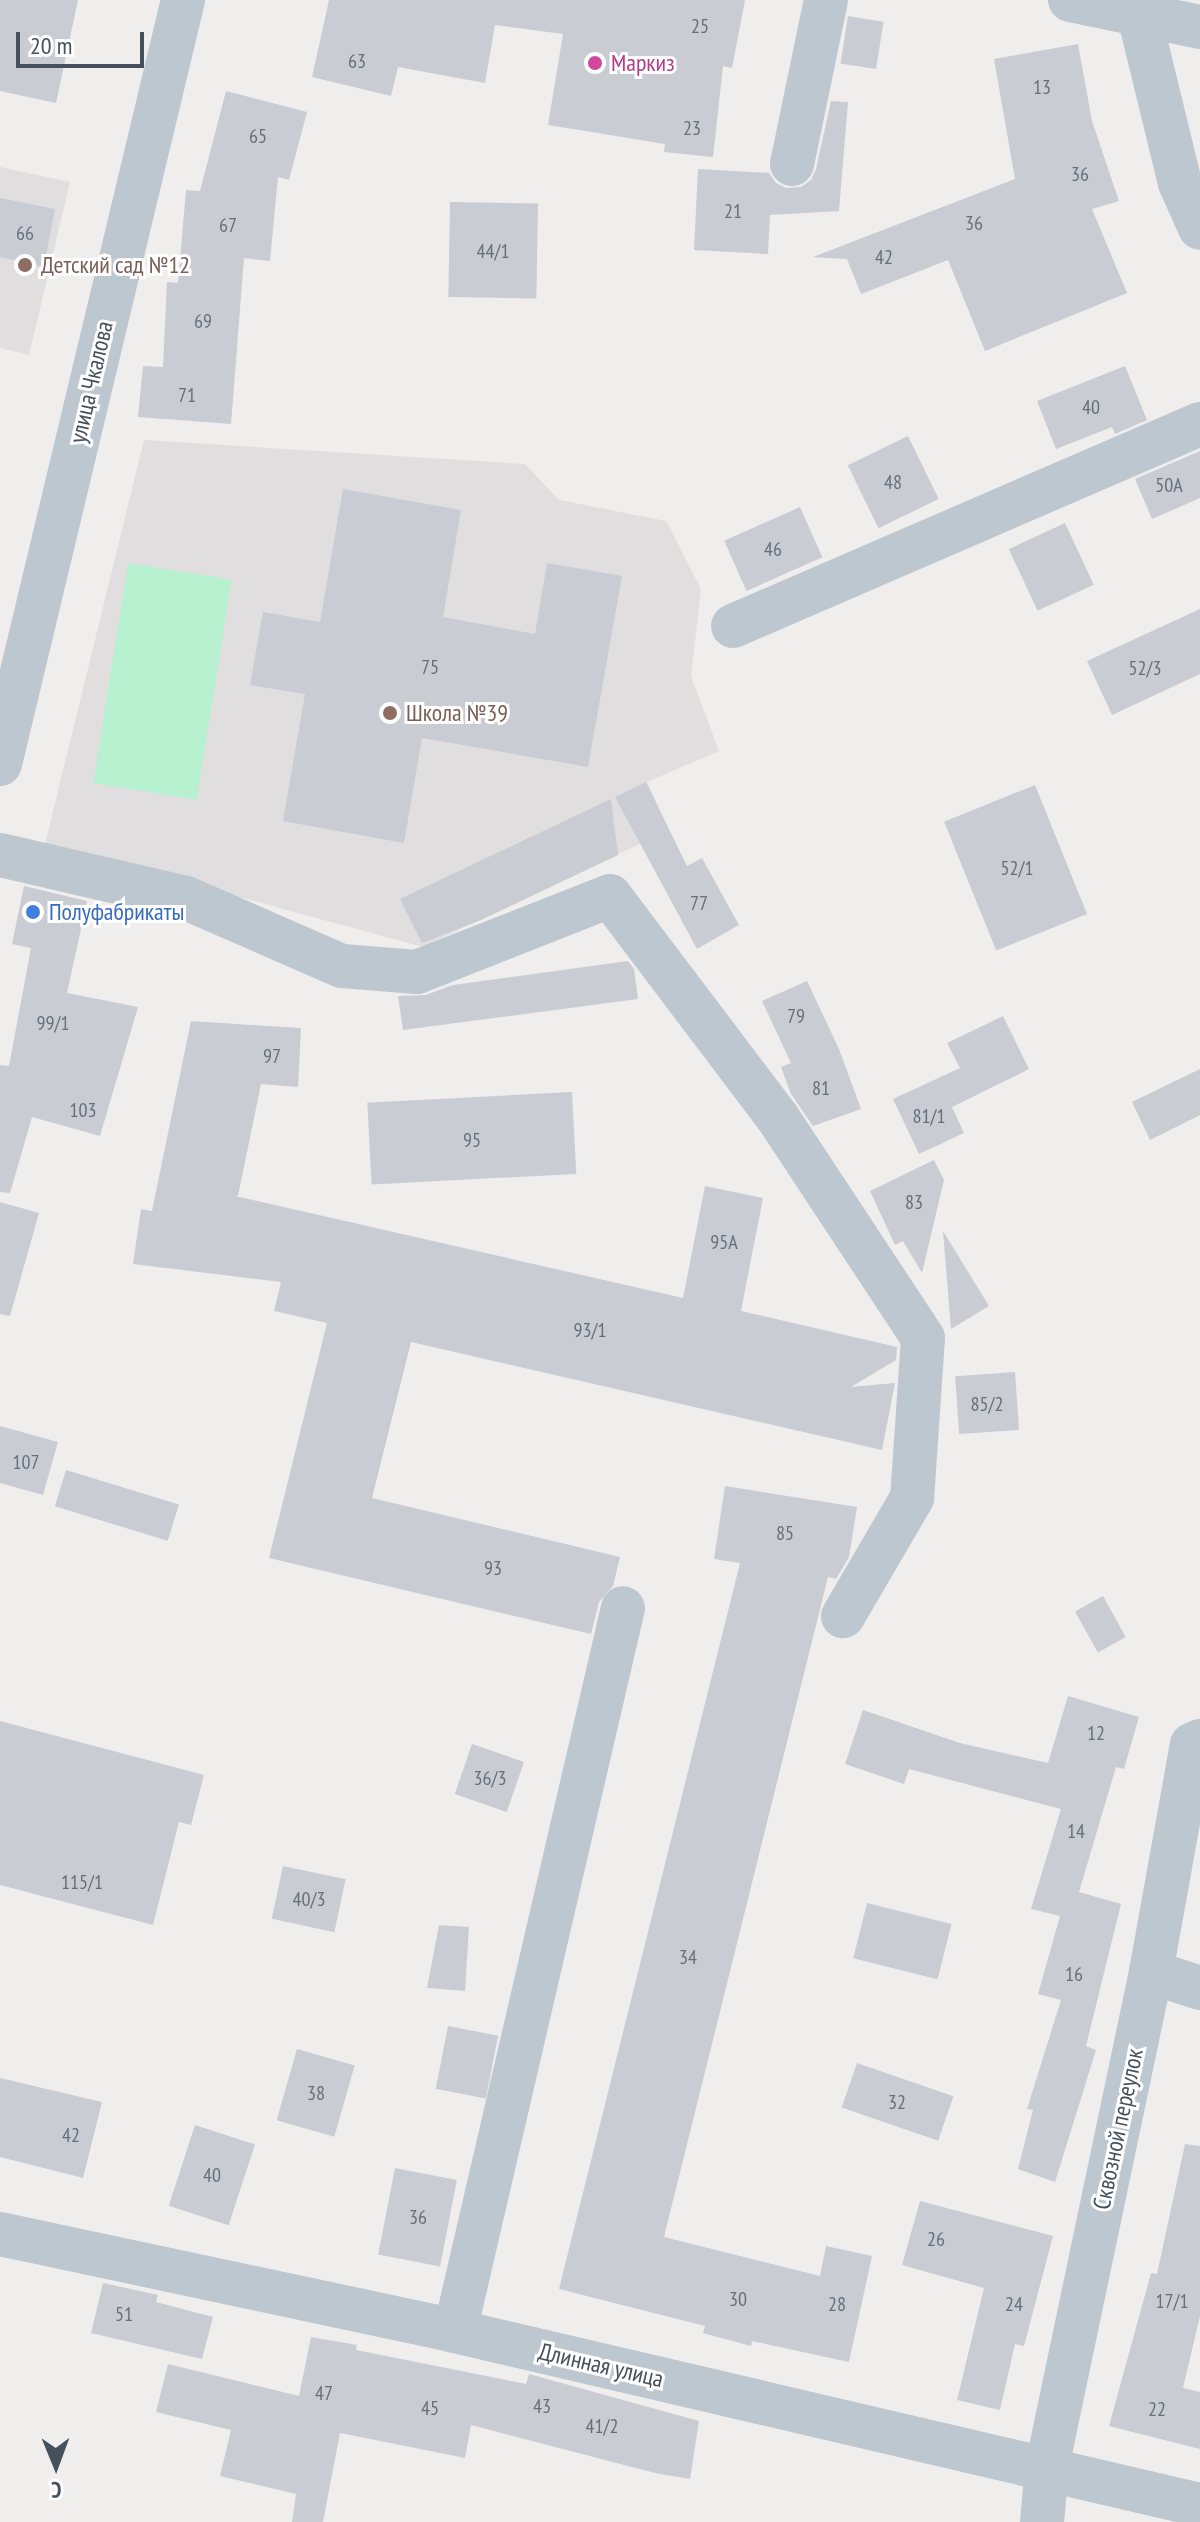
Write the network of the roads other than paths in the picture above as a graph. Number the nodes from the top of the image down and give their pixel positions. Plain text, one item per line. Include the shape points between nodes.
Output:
1 (183, 0) edge
2 (826, 0) edge
3 (1070, 0) edge
4 (1139, 15) junction
5 (1200, 27) edge
6 (792, 164) dead end
7 (1200, 228) edge
8 (1200, 424) edge
9 (733, 626) dead end
10 (0, 764) edge
11 (0, 855) edge
12 (623, 1608) dead end
13 (843, 1616) dead end
14 (1200, 1741) edge
15 (1151, 1972) junction
16 (1200, 1988) edge
17 (0, 2234) edge
18 (455, 2331) junction
19 (1047, 2467) junction
20 (1200, 2505) edge
21 (1042, 2522) edge

1 - 10 street, улица Чкалова
2 - 6 street
3 - 4 street
4 - 5 street
4 - 7 street via 1180,183
8 - 9 street
11 - 13 street via 186,898 342,966 417,972 610,896 778,1118 923,1338 912,1498
12 - 18 street
14 - 15 street, Сквозной переулок via 1192,1745
15 - 16 street
15 - 19 street, Сквозной переулок
17 - 18 street, Длинная улица
18 - 19 street, Длинная улица
19 - 20 street, Длинная улица
19 - 21 street, Сквозной переулок

